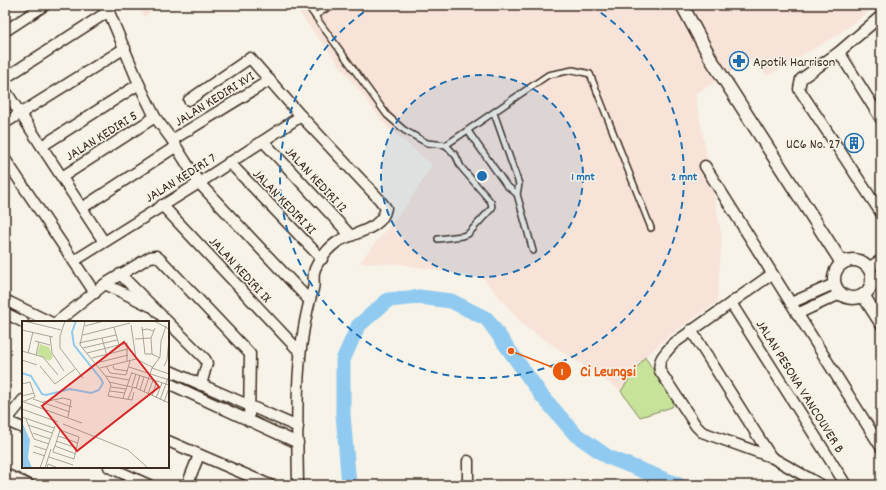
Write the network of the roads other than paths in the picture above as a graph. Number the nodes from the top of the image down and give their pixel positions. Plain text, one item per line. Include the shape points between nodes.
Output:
1 (45, 5) edge
2 (307, 5) edge
3 (332, 5) edge
4 (682, 5) edge
5 (107, 8) edge
6 (315, 16) junction
7 (878, 19) edge
8 (5, 31) edge
9 (881, 31) edge
10 (125, 48) junction
11 (839, 52) junction
12 (5, 78) edge
13 (270, 80) junction
14 (139, 84) junction
15 (5, 90) edge
16 (189, 100) dead end
17 (494, 113) junction
18 (20, 114) junction
19 (301, 116) junction
20 (155, 117) junction
21 (881, 120) edge
22 (5, 123) edge
23 (468, 131) junction
24 (263, 141) junction
25 (174, 144) junction
26 (446, 145) junction
27 (42, 146) junction
28 (5, 159) edge
29 (229, 162) junction
30 (705, 166) dead end
31 (62, 177) junction
32 (199, 183) junction
33 (517, 194) junction
34 (162, 205) junction
35 (82, 208) junction
36 (881, 213) edge
37 (651, 228) dead end
38 (351, 236) junction
39 (438, 239) dead end
40 (104, 242) junction
41 (533, 251) dead end
42 (322, 260) junction
43 (881, 260) edge
44 (74, 261) junction
45 (842, 263) junction
46 (868, 268) junction
47 (120, 274) junction
48 (772, 274) junction
49 (105, 284) junction
50 (837, 289) junction
51 (95, 293) junction
52 (863, 295) junction
53 (5, 300) edge
54 (309, 300) junction
55 (731, 303) junction
56 (791, 303) junction
57 (154, 308) junction
58 (5, 313) edge
59 (797, 314) junction
60 (48, 321) edge
61 (58, 321) edge
62 (168, 321) edge
63 (22, 322) edge
64 (169, 322) edge
65 (881, 323) edge
66 (691, 330) junction
67 (300, 352) junction
68 (169, 370) edge
69 (169, 383) edge
70 (201, 385) junction
71 (22, 401) edge
72 (249, 407) junction
73 (6, 421) edge
74 (249, 421) junction
75 (298, 427) junction
76 (22, 428) edge
77 (169, 441) edge
78 (298, 443) junction
79 (881, 447) edge
80 (199, 455) junction
81 (771, 457) junction
82 (468, 461) dead end
83 (111, 468) edge
84 (5, 474) edge
85 (29, 485) edge
86 (149, 485) edge
87 (187, 485) edge
88 (270, 485) edge
89 (298, 485) edge
90 (468, 485) edge
91 (821, 485) edge
92 (846, 485) edge

1 - 8 street
2 - 6 lane
3 - 6 lane
4 - 45 street via 711,59
5 - 10 street
5 - 12 street
6 - 26 lane via 387,115 404,130 428,143
7 - 9 street
7 - 11 street
10 - 14 street
10 - 18 street
11 - 21 street
11 - 36 street via 801,79 799,89
13 - 16 street via 250,58
13 - 19 street
13 - 25 street, JALAN KEDIRI XVI
14 - 20 street
14 - 27 street
15 - 18 street
17 - 23 lane
17 - 33 lane via 519,184
17 - 37 lane via 548,75 573,70 590,74
18 - 22 street
18 - 27 street
19 - 24 street, JALAN KEDIRI 7
19 - 38 street via 386,208 385,214 374,225
20 - 25 street
20 - 31 street, JALAN KEDIRI 5
23 - 26 lane
23 - 33 lane via 506,185
24 - 29 street, JALAN KEDIRI 7
24 - 38 street, JALAN KEDIRI 12
25 - 32 street
25 - 35 street, JALAN KEDIRI XVI
26 - 39 lane via 492,205 468,234
27 - 31 street
28 - 44 street
29 - 32 street, JALAN KEDIRI 7
29 - 42 street, JALAN KEDIRI XI
30 - 48 street
31 - 35 street
32 - 34 street, JALAN KEDIRI 7
32 - 54 street
33 - 41 lane
34 - 40 street, JALAN KEDIRI 7
34 - 67 street, JALAN KEDIRI IX
35 - 40 street
38 - 42 street via 339,240
40 - 44 street, JALAN KEDIRI 7
42 - 54 street via 315,268 314,288
43 - 46 street
44 - 51 street
45 - 46 street via 859,261
45 - 50 street via 835,272
46 - 52 street via 871,286
47 - 49 street
47 - 57 street
47 - 72 street via 150,256 156,256 161,260 250,354
48 - 55 street
48 - 56 street
49 - 51 street
49 - 57 street
50 - 52 street via 852,298
50 - 56 street
50 - 59 street
51 - 61 street
52 - 65 street
53 - 60 street
54 - 67 street
55 - 66 street
55 - 92 street, JALAN PESONA VANCOUVER B
56 - 59 street
57 - 62 street
58 - 63 street
59 - 79 street
64 - 70 street via 206,359
66 - 81 street
66 - 81 street via 673,344 662,357 658,365 660,372 702,432
67 - 75 street
68 - 70 street
69 - 74 street
70 - 72 street
71 - 73 street
72 - 74 street
72 - 75 street
73 - 76 street
74 - 78 street
75 - 78 street
77 - 80 street
78 - 89 street
80 - 87 street
80 - 88 street
81 - 91 street
82 - 90 street
83 - 86 street
84 - 85 street

